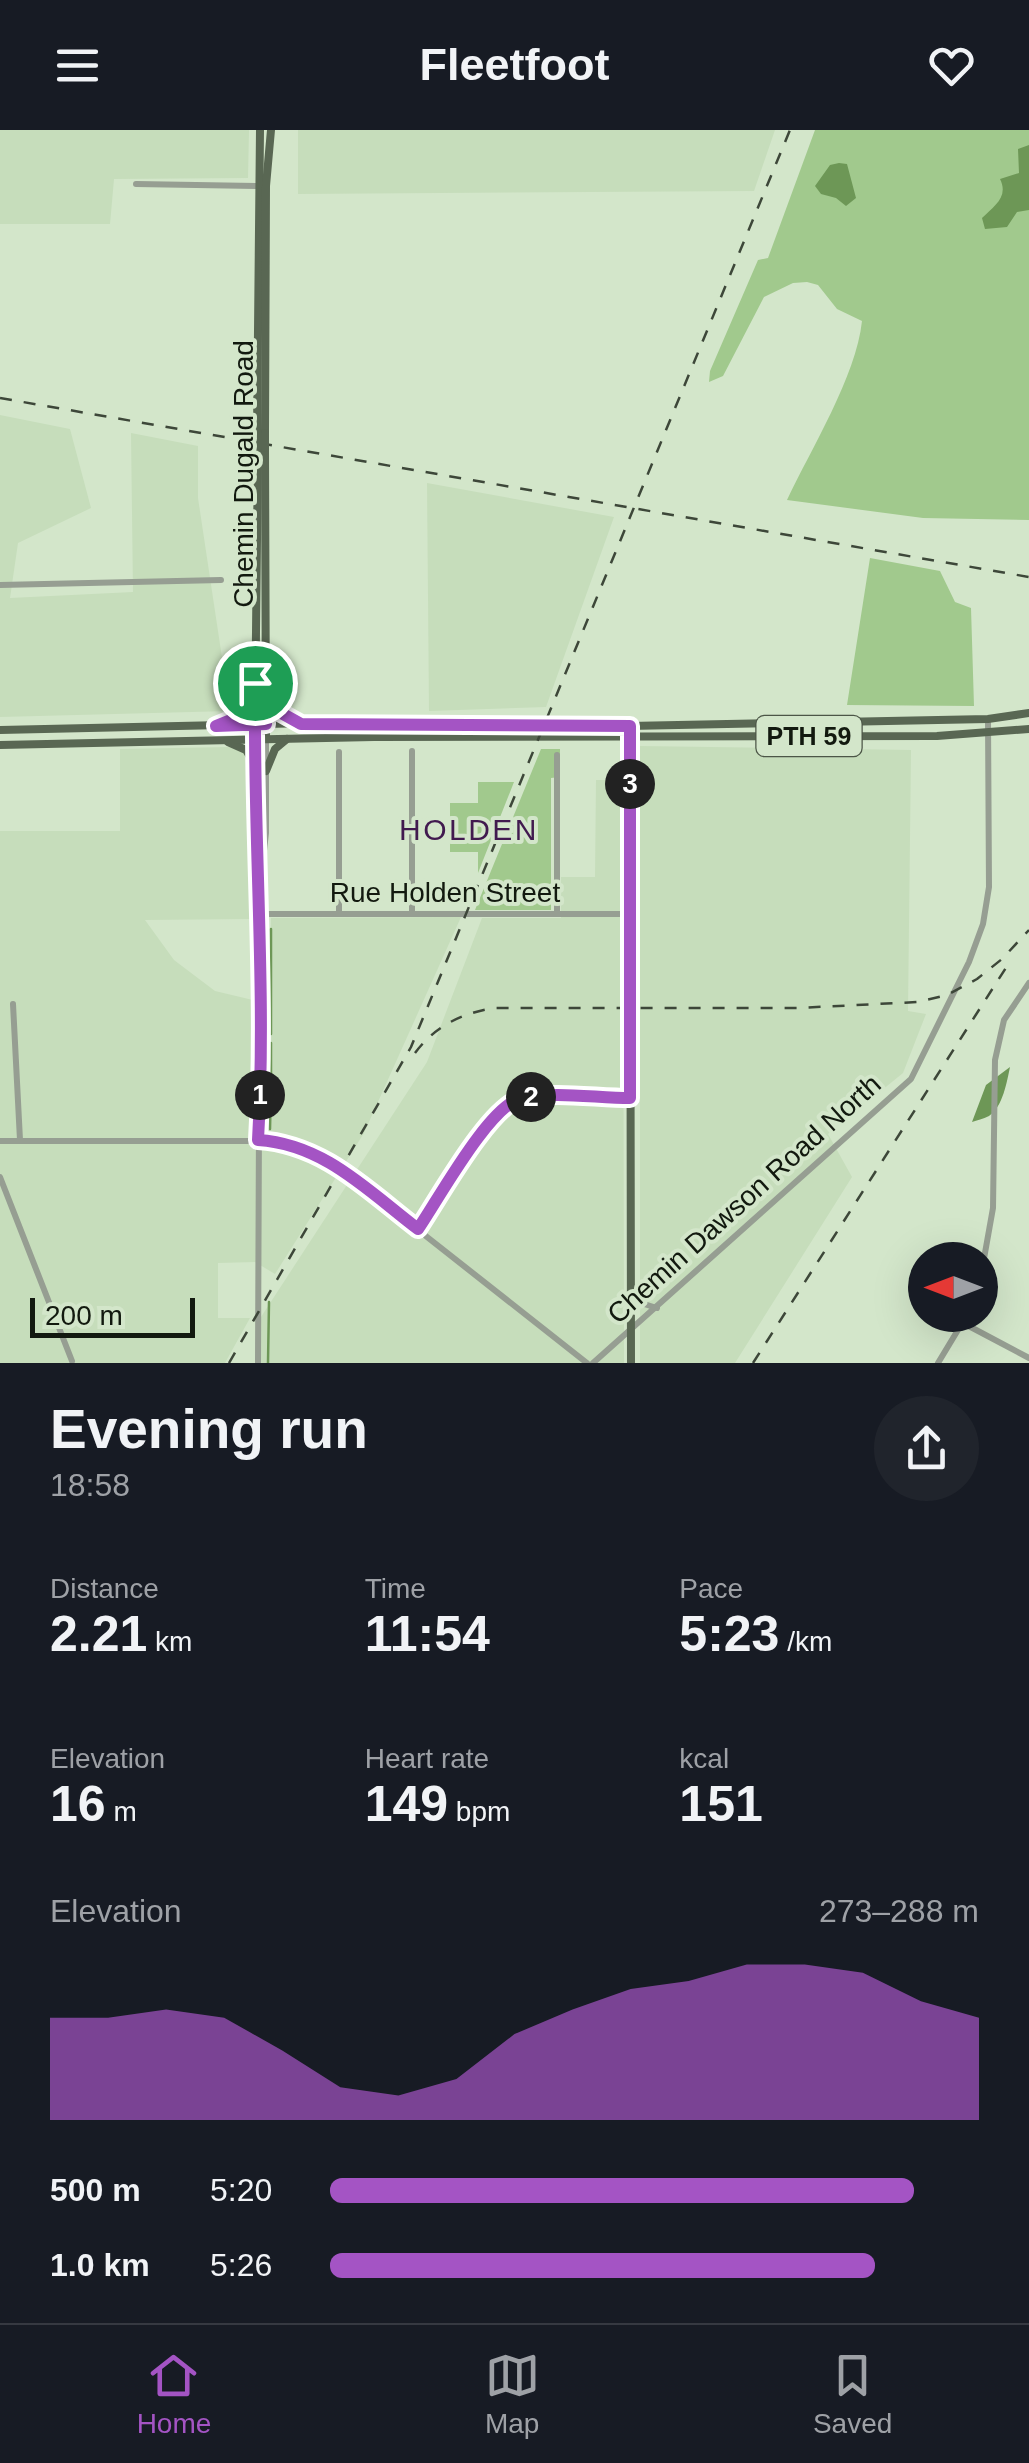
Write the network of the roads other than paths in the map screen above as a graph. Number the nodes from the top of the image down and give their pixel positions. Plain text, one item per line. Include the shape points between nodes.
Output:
1 (260, 130) edge
2 (271, 130) edge
3 (136, 184) dead end
4 (258, 186) junction
5 (261, 432) junction
6 (261, 447) junction
7 (222, 580) dead end
8 (0, 584) edge
9 (255, 683) junction
10 (266, 690) junction
11 (1029, 714) edge
12 (988, 719) junction
13 (260, 724) junction
14 (301, 724) junction
15 (216, 726) junction
16 (630, 726) junction
17 (1029, 729) edge
18 (0, 730) edge
19 (988, 734) junction
20 (630, 736) junction
21 (288, 738) junction
22 (266, 739) junction
23 (224, 740) junction
24 (255, 740) junction
25 (0, 745) edge
26 (339, 752) dead end
27 (412, 752) dead end
28 (557, 755) dead end
29 (255, 765) junction
30 (266, 770) junction
31 (260, 878) junction
32 (557, 913) junction
33 (260, 914) junction
34 (339, 914) junction
35 (412, 914) junction
36 (630, 914) junction
37 (1029, 983) edge
38 (13, 1004) dead end
39 (630, 1098) junction
40 (20, 1140) junction
41 (258, 1140) junction
42 (0, 1141) edge
43 (0, 1177) edge
44 (418, 1229) junction
45 (987, 1242) edge
46 (632, 1292) junction
47 (658, 1308) junction
48 (632, 1331) junction
49 (957, 1332) edge
50 (986, 1332) edge
51 (1029, 1358) edge
52 (72, 1361) edge
53 (258, 1363) edge
54 (590, 1363) edge
55 (631, 1363) edge
56 (938, 1363) edge

1 - 4 main road, Chemin Dugald Road
2 - 5 main road, Chemin Dugald Road
3 - 4 street
4 - 5 main road, Chemin Dugald Road
5 - 6 main road, Chemin Dugald Road, bridge
6 - 9 main road, Chemin Dugald Road
6 - 10 main road, Chemin Dugald Road
7 - 8 street
9 - 13 main road, Chemin Dugald Road
9 - 15 main road via 243,715
10 - 13 main road, Chemin Dugald Road
10 - 14 main road via 274,709
11 - 12 main road, PTH 59
12 - 16 main road, PTH 59
12 - 19 street, Chemin Dawson Road North
13 - 14 main road, PTH 59
13 - 15 main road, PTH 59
13 - 22 main road, Chemin Dugald Road
13 - 24 main road, Chemin Dugald Road
14 - 16 main road, PTH 59
15 - 18 main road, PTH 59
16 - 20 main road
17 - 19 main road, PTH 59
19 - 20 main road, PTH 59
19 - 47 street, Chemin Dawson Road North via 989,887 983,924 911,1079
20 - 21 main road, PTH 59
20 - 36 main road
21 - 22 main road, PTH 59
21 - 30 main road
22 - 24 main road, PTH 59
22 - 30 street, Chemin Dugald Road
23 - 24 main road, PTH 59
23 - 25 main road, PTH 59
23 - 29 main road via 243,748
24 - 29 street, Chemin Dugald Road
26 - 34 street
27 - 35 street
28 - 32 street
29 - 31 street, Chemin Dugald Road
30 - 31 street, Chemin Dugald Road
31 - 33 street, Chemin Dugald Road
32 - 35 street, Rue Holden Street
32 - 36 street, Rue Holden Street
33 - 34 street, Rue Holden Street
33 - 41 street, Chemin Dugald Road
34 - 35 street, Rue Holden Street
36 - 39 main road
37 - 45 street via 1004,1020 995,1060 994,1208
38 - 40 street
39 - 44 street via 526,1097 506,1105
39 - 46 main road
40 - 41 street
40 - 42 street
41 - 44 street via 323,1157
41 - 53 street, Chemin Dugald Road
43 - 52 street
44 - 54 street
46 - 47 street
46 - 48 main road
47 - 48 street, Chemin Dawson Road North
48 - 54 street, Chemin Dawson Road North
48 - 55 main road
49 - 56 street
50 - 51 street

